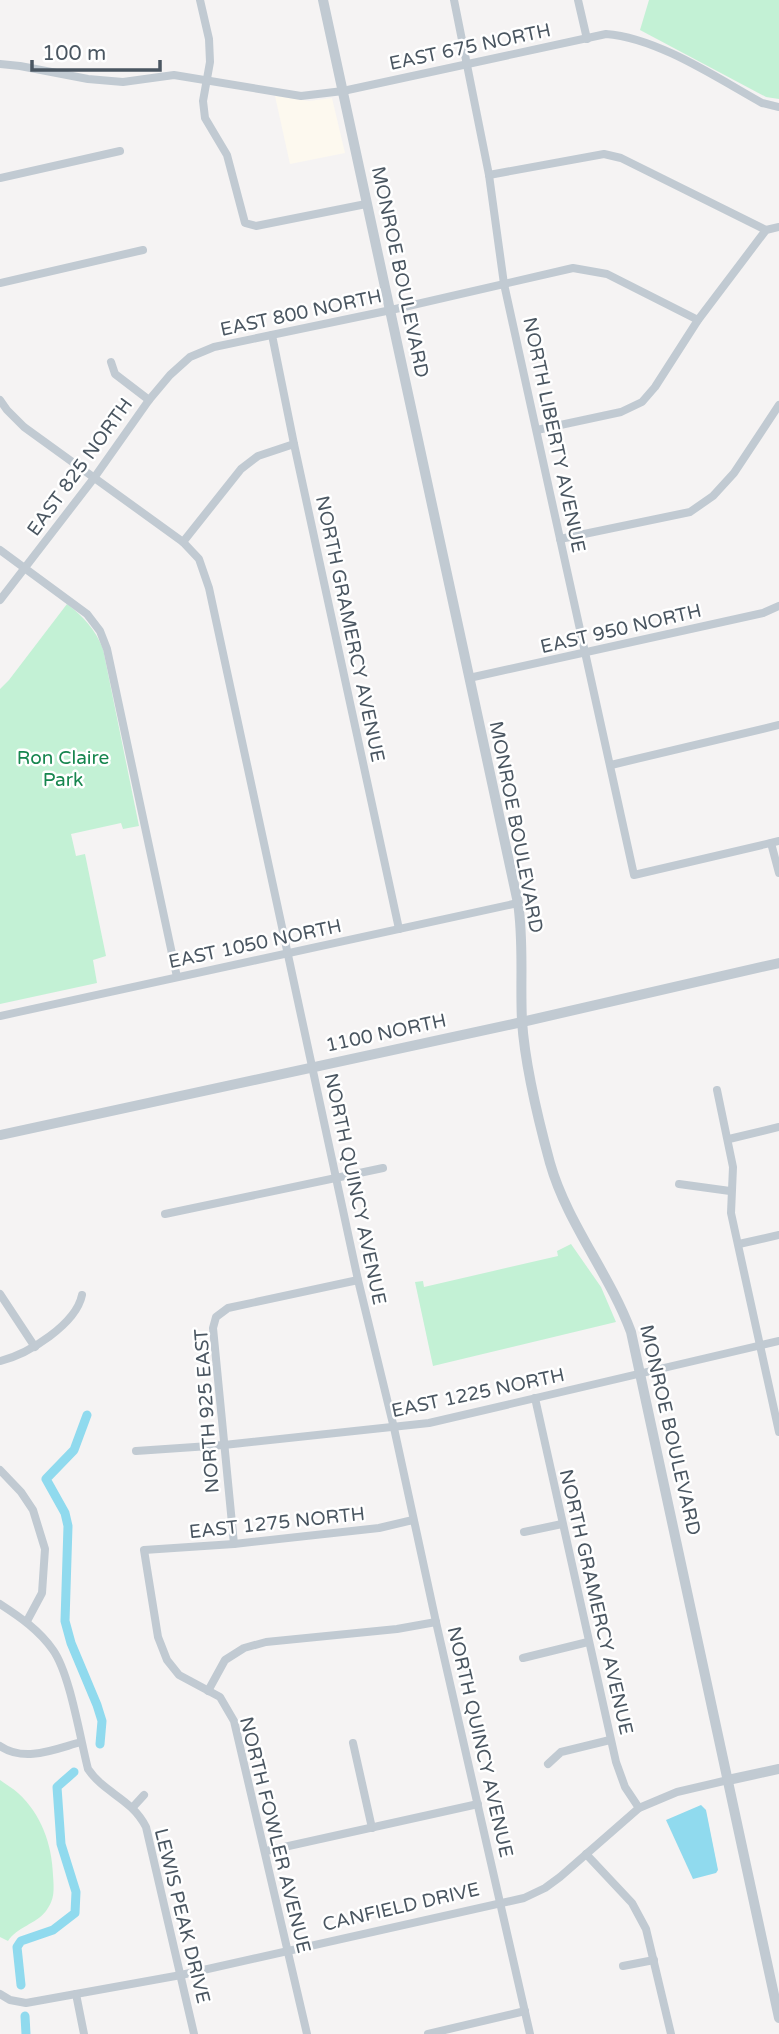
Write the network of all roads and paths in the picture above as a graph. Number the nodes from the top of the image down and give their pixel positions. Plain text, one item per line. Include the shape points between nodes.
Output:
1 (200, 0) edge
2 (323, 0) edge
3 (454, 0) edge
4 (578, 0) edge
5 (587, 38) junction
6 (0, 64) edge
7 (468, 64) junction
8 (205, 80) junction
9 (343, 91) junction
10 (779, 107) edge
11 (120, 151) dead end
12 (489, 175) junction
13 (0, 178) edge
14 (366, 204) junction
15 (779, 227) edge
16 (766, 230) junction
17 (143, 250) dead end
18 (0, 283) edge
19 (504, 284) junction
20 (391, 310) junction
21 (698, 320) junction
22 (272, 335) junction
23 (190, 357) joint
24 (111, 362) dead end
25 (0, 400) edge
26 (149, 400) junction
27 (779, 405) edge
28 (537, 430) junction
29 (294, 444) junction
30 (94, 478) junction
31 (560, 539) junction
32 (183, 542) junction
33 (0, 550) edge
34 (25, 568) junction
35 (0, 600) edge
36 (779, 606) edge
37 (587, 653) junction
38 (469, 678) junction
39 (779, 725) edge
40 (611, 765) junction
41 (775, 842) edge
42 (779, 873) edge
43 (518, 903) junction
44 (399, 929) junction
45 (288, 953) junction
46 (779, 963) edge
47 (177, 977) junction
48 (0, 1016) edge
49 (522, 1022) junction
50 (312, 1067) junction
51 (718, 1090) dead end
52 (779, 1127) edge
53 (0, 1135) edge
54 (729, 1139) junction
55 (383, 1168) dead end
56 (337, 1177) junction
57 (679, 1184) dead end
58 (730, 1191) junction
59 (165, 1214) dead end
60 (779, 1235) edge
61 (739, 1244) junction
62 (358, 1280) junction
63 (0, 1294) edge
64 (82, 1294) dead end
65 (779, 1341) edge
66 (761, 1345) junction
67 (35, 1347) junction
68 (0, 1361) edge
69 (641, 1372) junction
70 (535, 1398) junction
71 (394, 1427) junction
72 (779, 1432) edge
73 (224, 1445) junction
74 (136, 1451) dead end
75 (0, 1470) edge
76 (413, 1520) junction
77 (562, 1524) junction
78 (524, 1532) dead end
79 (234, 1544) junction
80 (144, 1550) joint
81 (0, 1604) edge
82 (27, 1621) junction
83 (436, 1622) junction
84 (589, 1642) junction
85 (523, 1658) dead end
86 (208, 1691) junction
87 (610, 1740) junction
88 (81, 1742) junction
89 (353, 1743) dead end
90 (0, 1746) edge
91 (548, 1764) dead end
92 (779, 1769) edge
93 (728, 1780) junction
94 (144, 1795) dead end
95 (478, 1804) junction
96 (133, 1807) junction
97 (639, 1808) junction
98 (372, 1828) junction
99 (266, 1852) junction
100 (586, 1854) junction
101 (501, 1903) junction
102 (288, 1951) junction
103 (654, 1960) junction
104 (623, 1966) dead end
105 (181, 1975) junction
106 (0, 1994) edge
107 (76, 1994) junction
108 (525, 2011) junction
109 (779, 2018) edge
110 (84, 2034) edge
111 (194, 2034) edge
112 (307, 2034) edge
113 (428, 2034) edge
114 (530, 2034) edge
115 (671, 2034) edge

1 - 8 street via 209,39
2 - 9 street, MONROE BOULEVARD
3 - 7 street, NORTH LIBERTY AVENUE
4 - 5 street
5 - 7 street, EAST 675 NORTH
5 - 10 street, EAST 675 NORTH via 606,34 648,43 762,103
6 - 8 street, EAST 675 NORTH via 123,82 174,75
7 - 9 street, EAST 675 NORTH
7 - 12 street, NORTH LIBERTY AVENUE
8 - 9 street, EAST 675 NORTH via 300,96
8 - 14 street via 205,118 232,168 245,223 256,226
9 - 14 street, MONROE BOULEVARD
11 - 13 street
12 - 16 street via 604,154 621,158
12 - 19 street, NORTH LIBERTY AVENUE
14 - 20 street, MONROE BOULEVARD
15 - 16 street
16 - 21 street
17 - 18 street
19 - 20 street, EAST 800 NORTH
19 - 21 street, EAST 800 NORTH via 573,268 607,274
19 - 28 street, NORTH LIBERTY AVENUE
20 - 22 street, EAST 800 NORTH
20 - 38 street, MONROE BOULEVARD
21 - 28 street via 642,401 621,412
22 - 23 street, EAST 800 NORTH via 214,346
22 - 29 street, NORTH GRAMERCY AVENUE
23 - 26 street, EAST 825 NORTH
24 - 26 street via 115,374
25 - 30 street, NORTH QUINCY AVENUE via 24,427
26 - 30 street, EAST 825 NORTH
27 - 31 street via 734,473 690,512
28 - 31 street, NORTH LIBERTY AVENUE
29 - 32 street via 258,456 241,469
29 - 44 street, NORTH GRAMERCY AVENUE
30 - 32 street, NORTH QUINCY AVENUE
30 - 34 street, EAST 825 NORTH
31 - 37 street, NORTH LIBERTY AVENUE
32 - 45 street, NORTH QUINCY AVENUE via 199,559 209,588
33 - 34 street
34 - 35 street, EAST 825 NORTH
34 - 47 street via 87,614 107,649
36 - 37 street, EAST 950 NORTH
37 - 38 street, EAST 950 NORTH
37 - 40 street, NORTH LIBERTY AVENUE
38 - 43 street, MONROE BOULEVARD
39 - 40 street
40 - 41 street, NORTH LIBERTY AVENUE via 634,875
41 - 42 street
43 - 44 street, EAST 1050 NORTH
43 - 49 street, MONROE BOULEVARD
44 - 45 street, EAST 1050 NORTH
45 - 47 street, EAST 1050 NORTH
45 - 50 street, NORTH QUINCY AVENUE
46 - 49 street, 1100 NORTH
47 - 48 street, EAST 1050 NORTH
49 - 50 street, 1100 NORTH
49 - 69 street, MONROE BOULEVARD via 551,1164 569,1212 621,1305
50 - 53 street, 1100 NORTH
50 - 56 street, NORTH QUINCY AVENUE
51 - 54 street
52 - 54 street
54 - 58 street
55 - 56 street
56 - 59 street
56 - 62 street, NORTH QUINCY AVENUE
57 - 58 street
58 - 61 street
60 - 61 street
61 - 66 street
62 - 71 street, NORTH QUINCY AVENUE
62 - 73 street, NORTH 925 EAST via 228,1308 216,1317 213,1328
63 - 67 street
64 - 67 street via 79,1308
65 - 66 street, EAST 1225 NORTH
66 - 69 street, EAST 1225 NORTH
66 - 72 street
67 - 68 street
69 - 70 street, EAST 1225 NORTH
69 - 93 street, MONROE BOULEVARD
70 - 71 street, EAST 1225 NORTH
70 - 77 street, NORTH GRAMERCY AVENUE
71 - 73 street, EAST 1225 NORTH
71 - 76 street, NORTH QUINCY AVENUE
73 - 74 street, EAST 1225 NORTH
73 - 79 street, NORTH 925 EAST
75 - 82 street via 33,1510 45,1549 42,1594
76 - 79 street, EAST 1275 NORTH
76 - 83 street, NORTH QUINCY AVENUE
77 - 78 street
77 - 84 street, NORTH GRAMERCY AVENUE
79 - 80 street, EAST 1275 NORTH
80 - 86 street, NORTH FOWLER AVENUE via 158,1637 167,1660 180,1675
81 - 82 street, LEWIS PEAK DRIVE
82 - 88 street, LEWIS PEAK DRIVE via 54,1652 64,1674
83 - 86 street via 244,1648 225,1660
83 - 95 street, NORTH QUINCY AVENUE
84 - 85 street
84 - 87 street, NORTH GRAMERCY AVENUE
86 - 99 street, NORTH FOWLER AVENUE via 220,1697 234,1721
87 - 91 street via 561,1752
87 - 97 street, NORTH GRAMERCY AVENUE via 625,1787
88 - 90 street via 33,1755
88 - 96 street, LEWIS PEAK DRIVE via 96,1781
89 - 98 street
92 - 93 street, CANFIELD DRIVE
93 - 97 street, CANFIELD DRIVE via 677,1792
93 - 109 street, MONROE BOULEVARD
94 - 96 street
95 - 98 street
95 - 101 street, NORTH QUINCY AVENUE
96 - 105 street, LEWIS PEAK DRIVE via 146,1827
97 - 100 street, CANFIELD DRIVE
98 - 99 street
99 - 102 street, NORTH FOWLER AVENUE
100 - 101 street, CANFIELD DRIVE via 545,1888
100 - 103 street via 632,1903 646,1929
101 - 102 street, CANFIELD DRIVE
101 - 108 street, NORTH QUINCY AVENUE
102 - 105 street, CANFIELD DRIVE
102 - 112 street, NORTH FOWLER AVENUE
103 - 104 street
103 - 115 street
105 - 107 street, CANFIELD DRIVE
105 - 111 street, LEWIS PEAK DRIVE
106 - 107 street, CANFIELD DRIVE via 26,2003
107 - 110 street
108 - 113 street
108 - 114 street, NORTH QUINCY AVENUE

